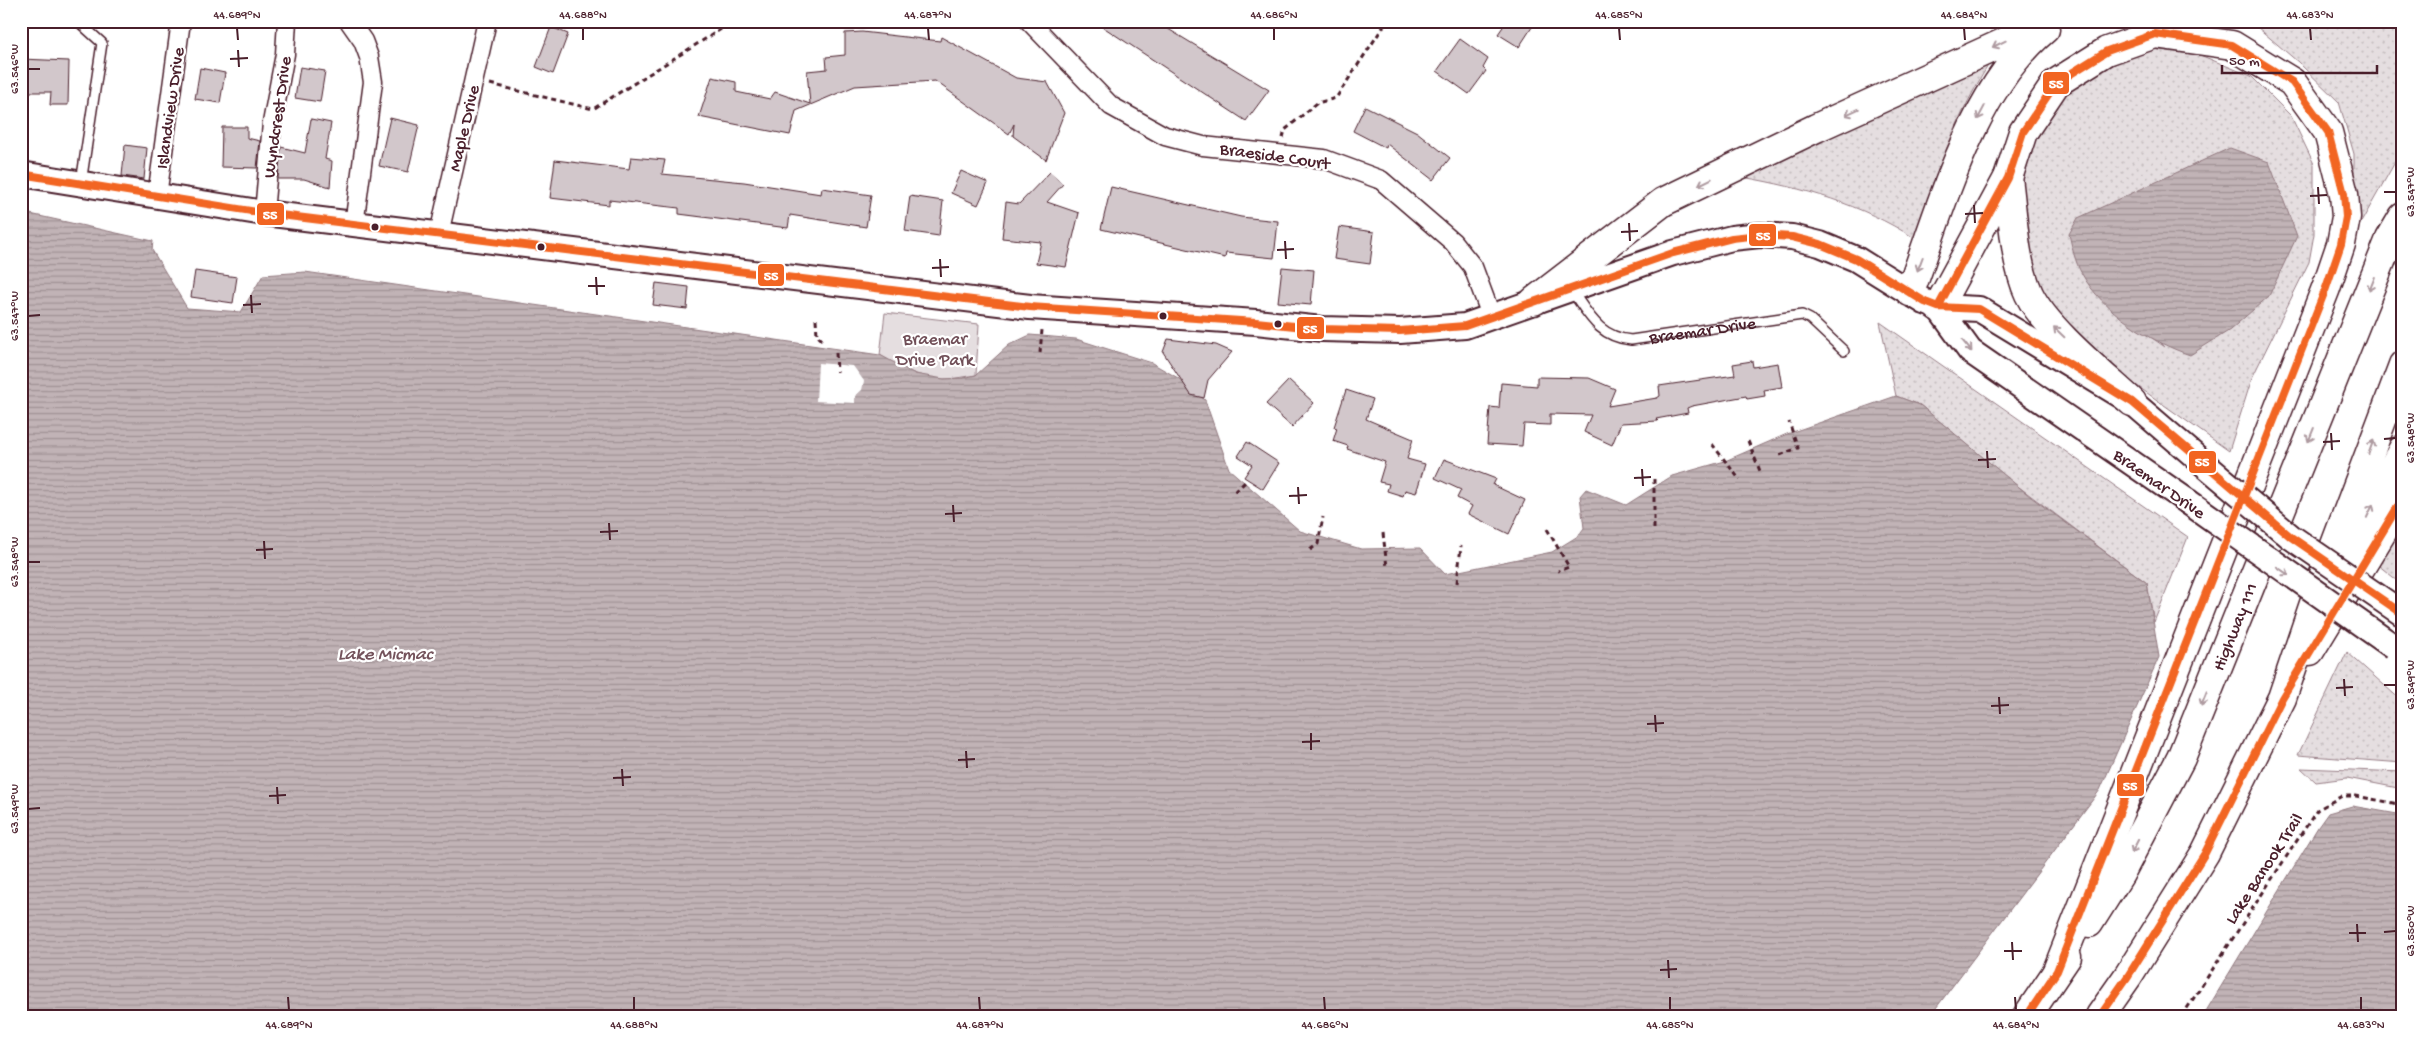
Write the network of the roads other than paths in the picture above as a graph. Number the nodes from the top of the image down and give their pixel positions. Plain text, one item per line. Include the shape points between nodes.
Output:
1 (181, 21) edge
2 (287, 21) edge
3 (349, 21) edge
4 (487, 21) edge
5 (1029, 21) edge
6 (2042, 21) edge
7 (2054, 21) edge
8 (80, 23) dead end
9 (21, 174) edge
10 (2008, 178) junction
11 (81, 184) junction
12 (157, 196) junction
13 (2403, 206) edge
14 (264, 213) junction
15 (354, 225) junction
16 (2396, 228) edge
17 (439, 234) junction
18 (1570, 288) junction
19 (1910, 292) junction
20 (1534, 301) junction
21 (1938, 307) junction
22 (1492, 318) junction
23 (1844, 351) dead end
24 (2403, 365) edge
25 (2132, 402) junction
26 (2403, 450) edge
27 (2403, 498) edge
28 (2403, 614) edge
29 (2398, 650) edge
30 (2282, 698) junction
31 (2057, 971) junction
32 (2027, 1016) edge
33 (2100, 1016) edge

1 - 12 street, Islandview Drive
2 - 14 street, Wyndcrest Drive via 285,54 272,123
3 - 15 street via 363,41 373,82
4 - 17 street, Maple Drive
5 - 22 street, Braeside Court via 1111,106 1165,136 1203,146 1324,159 1381,180 1453,242 1473,267
6 -> 20 main road via 2003,43 1663,202
7 -> 19 main road via 2034,38 1996,86 1966,142
8 - 11 lane via 102,43
9 - 11 main road, Braemar Drive
10 - 21 main road
25 -> 10 main road via 2050,324 2030,295 2021,272
10 - 31 main road via 2023,132 2056,83 2107,51 2156,34 2232,44 2292,82 2328,132 2344,194 2346,217 2341,244 2326,288
11 - 12 main road, Braemar Drive
12 - 14 main road, Braemar Drive
13 - 16 main road, Highway 111
14 - 15 main road, Braemar Drive
15 - 17 main road, Braemar Drive
16 -> 31 main road, Highway 111 via 2181,758 2120,874
17 - 22 main road, Braemar Drive via 1030,307 1332,330 1400,331 1465,326
18 - 19 main road, Braemar Drive via 1673,254 1732,238 1760,235 1792,237 1820,244 1856,259
18 - 20 main road, Braemar Drive
18 - 23 lane, Braemar Drive via 1596,324 1617,339 1631,340 1802,315
19 - 21 main road, Braemar Drive
20 - 22 main road, Braemar Drive
21 - 25 main road, Braemar Drive via 1979,309
21 -> 29 main road, Braemar Drive, bridge via 1970,350
30 -> 24 main road via 2324,574
25 - 28 main road, Braemar Drive, bridge via 2291,537
30 -> 26 main road via 2376,499
27 - 30 main road
30 - 33 main road via 2205,853
31 - 32 main road, Highway 111

